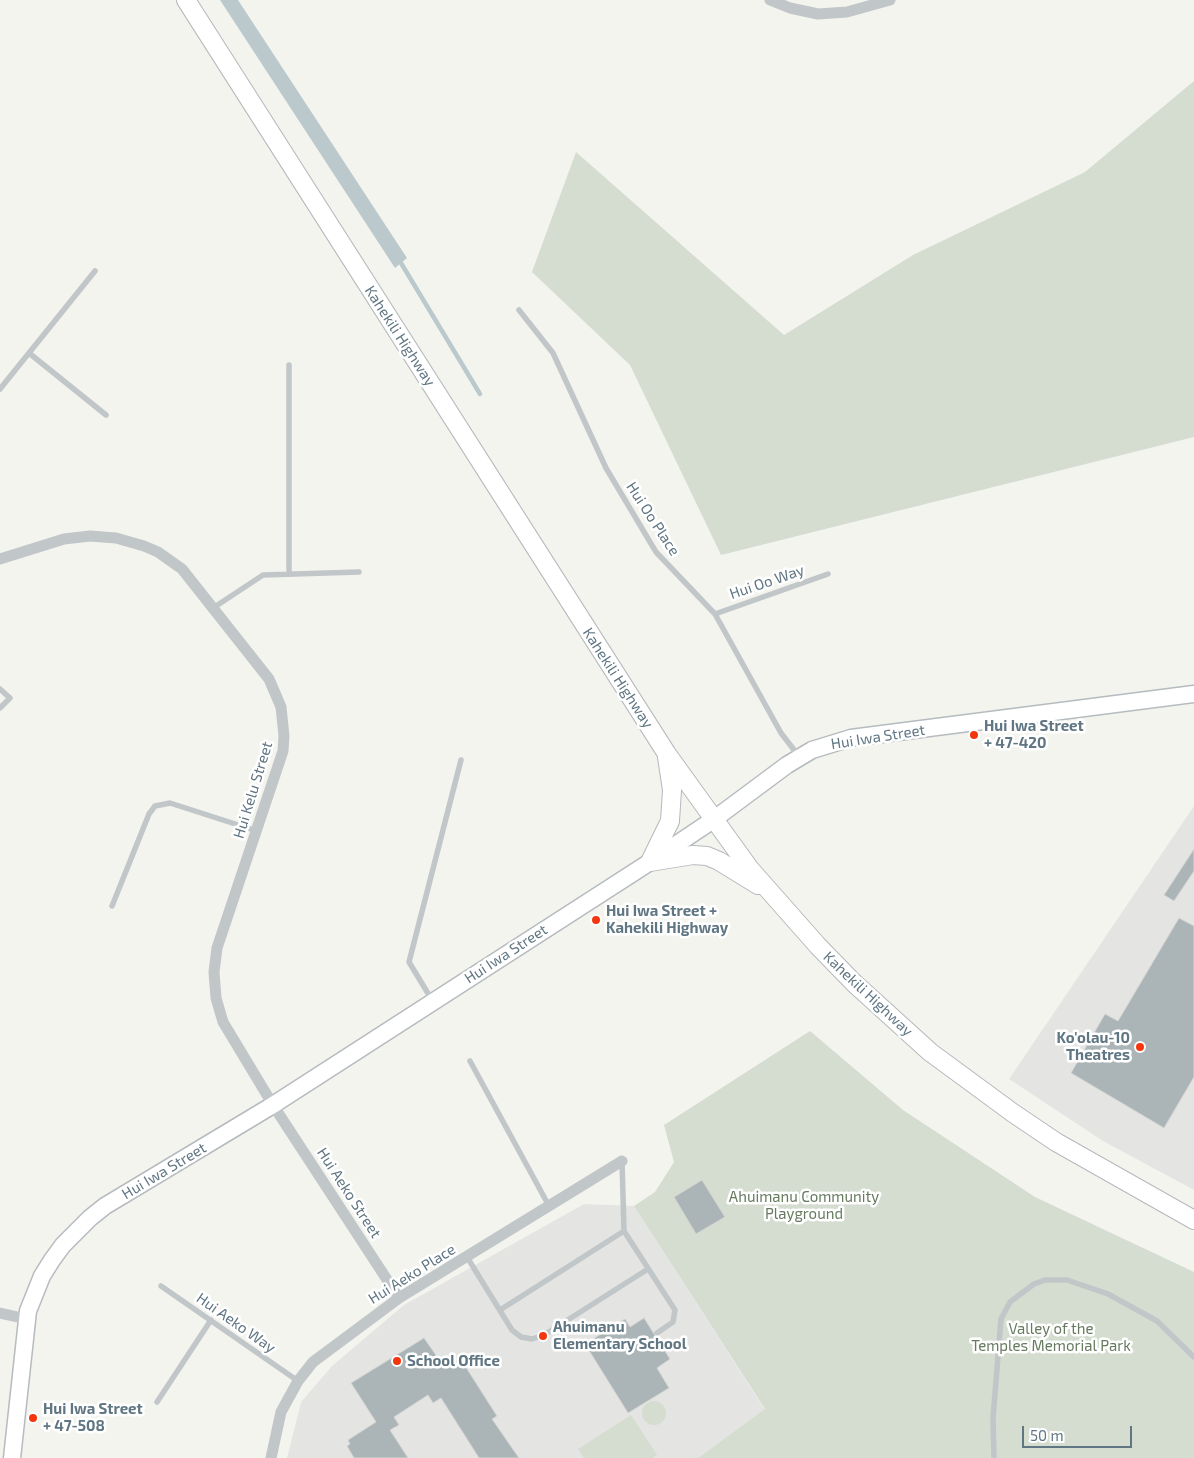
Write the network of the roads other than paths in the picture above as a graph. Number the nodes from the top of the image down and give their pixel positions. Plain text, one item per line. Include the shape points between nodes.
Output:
1 (186, 0) edge
2 (770, 0) edge
3 (890, 0) edge
4 (95, 271) dead end
5 (519, 310) dead end
6 (29, 353) junction
7 (289, 365) dead end
8 (0, 389) edge
9 (106, 415) dead end
10 (0, 557) edge
11 (359, 572) dead end
12 (289, 574) junction
13 (828, 574) dead end
14 (213, 608) junction
15 (715, 614) junction
16 (0, 689) edge
17 (1194, 694) edge
18 (0, 708) edge
19 (667, 754) junction
20 (800, 757) junction
21 (461, 760) dead end
22 (714, 820) junction
23 (257, 831) junction
24 (650, 862) junction
25 (771, 893) junction
26 (112, 906) dead end
27 (433, 1002) junction
28 (470, 1061) dead end
29 (273, 1105) junction
30 (622, 1161) joint
31 (549, 1207) junction
32 (1194, 1220) edge
33 (624, 1231) junction
34 (467, 1257) junction
35 (648, 1269) junction
36 (161, 1286) dead end
37 (399, 1298) junction
38 (500, 1310) junction
39 (0, 1313) edge
40 (27, 1319) junction
41 (211, 1320) junction
42 (657, 1333) dead end
43 (1194, 1357) edge
44 (298, 1380) junction
45 (157, 1402) dead end
46 (12, 1458) edge
47 (270, 1458) edge
48 (994, 1458) edge

1 - 19 main road, Kahekili Highway
2 - 3 street via 804,12 832,14
4 - 6 lane
5 - 15 lane, Hui Oo Place via 554,352 606,468 656,552
6 - 8 lane
6 - 9 lane
7 - 12 lane
10 - 14 street, Hui Kelu Street via 77,537 103,536 130,541 158,552 182,569
11 - 12 lane
12 - 14 lane via 258,577
13 - 15 lane, Hui Oo Way
14 - 23 street, Hui Kelu Street via 261,666 281,707 283,751
15 - 20 lane, Hui Oo Place via 781,733
16 - 18 lane via 10,698
17 - 20 street, Hui Iwa Street via 851,738 825,745
19 - 22 main road, Kahekili Highway
19 - 24 main road via 672,807 670,821
20 - 22 street, Hui Iwa Street
21 - 27 lane via 409,962
22 - 24 street, Hui Iwa Street
22 - 25 main road, Kahekili Highway
23 - 26 lane via 170,803 155,806
23 - 29 street, Hui Kelu Street via 217,948 214,985 223,1022
24 - 25 main road via 707,856
24 - 27 street, Hui Iwa Street
25 - 32 main road, Kahekili Highway via 854,983 971,1083 1077,1154
27 - 29 street, Hui Iwa Street
28 - 31 lane
29 - 37 street, Hui Aeko Street
29 - 40 street, Hui Iwa Street via 90,1218 52,1260 34,1293
30 - 31 street, Hui Aeko Place
30 - 33 lane
31 - 34 street, Hui Aeko Place
33 - 35 lane
33 - 38 lane
34 - 37 street, Hui Aeko Place
34 - 38 lane
35 - 38 lane via 539,1338 526,1339 516,1334
35 - 42 lane via 675,1314 673,1322
36 - 41 lane, Hui Aeko Way
37 - 44 street, Hui Aeko Place via 313,1362
39 - 40 street
40 - 46 street, Hui Iwa Street
41 - 44 lane, Hui Aeko Way
41 - 45 lane
43 - 48 lane via 1158,1321 1108,1294 1067,1280 1044,1280 1034,1284 1010,1302 1001,1319 993,1418
44 - 47 street, Hui Aeko Place via 281,1412

